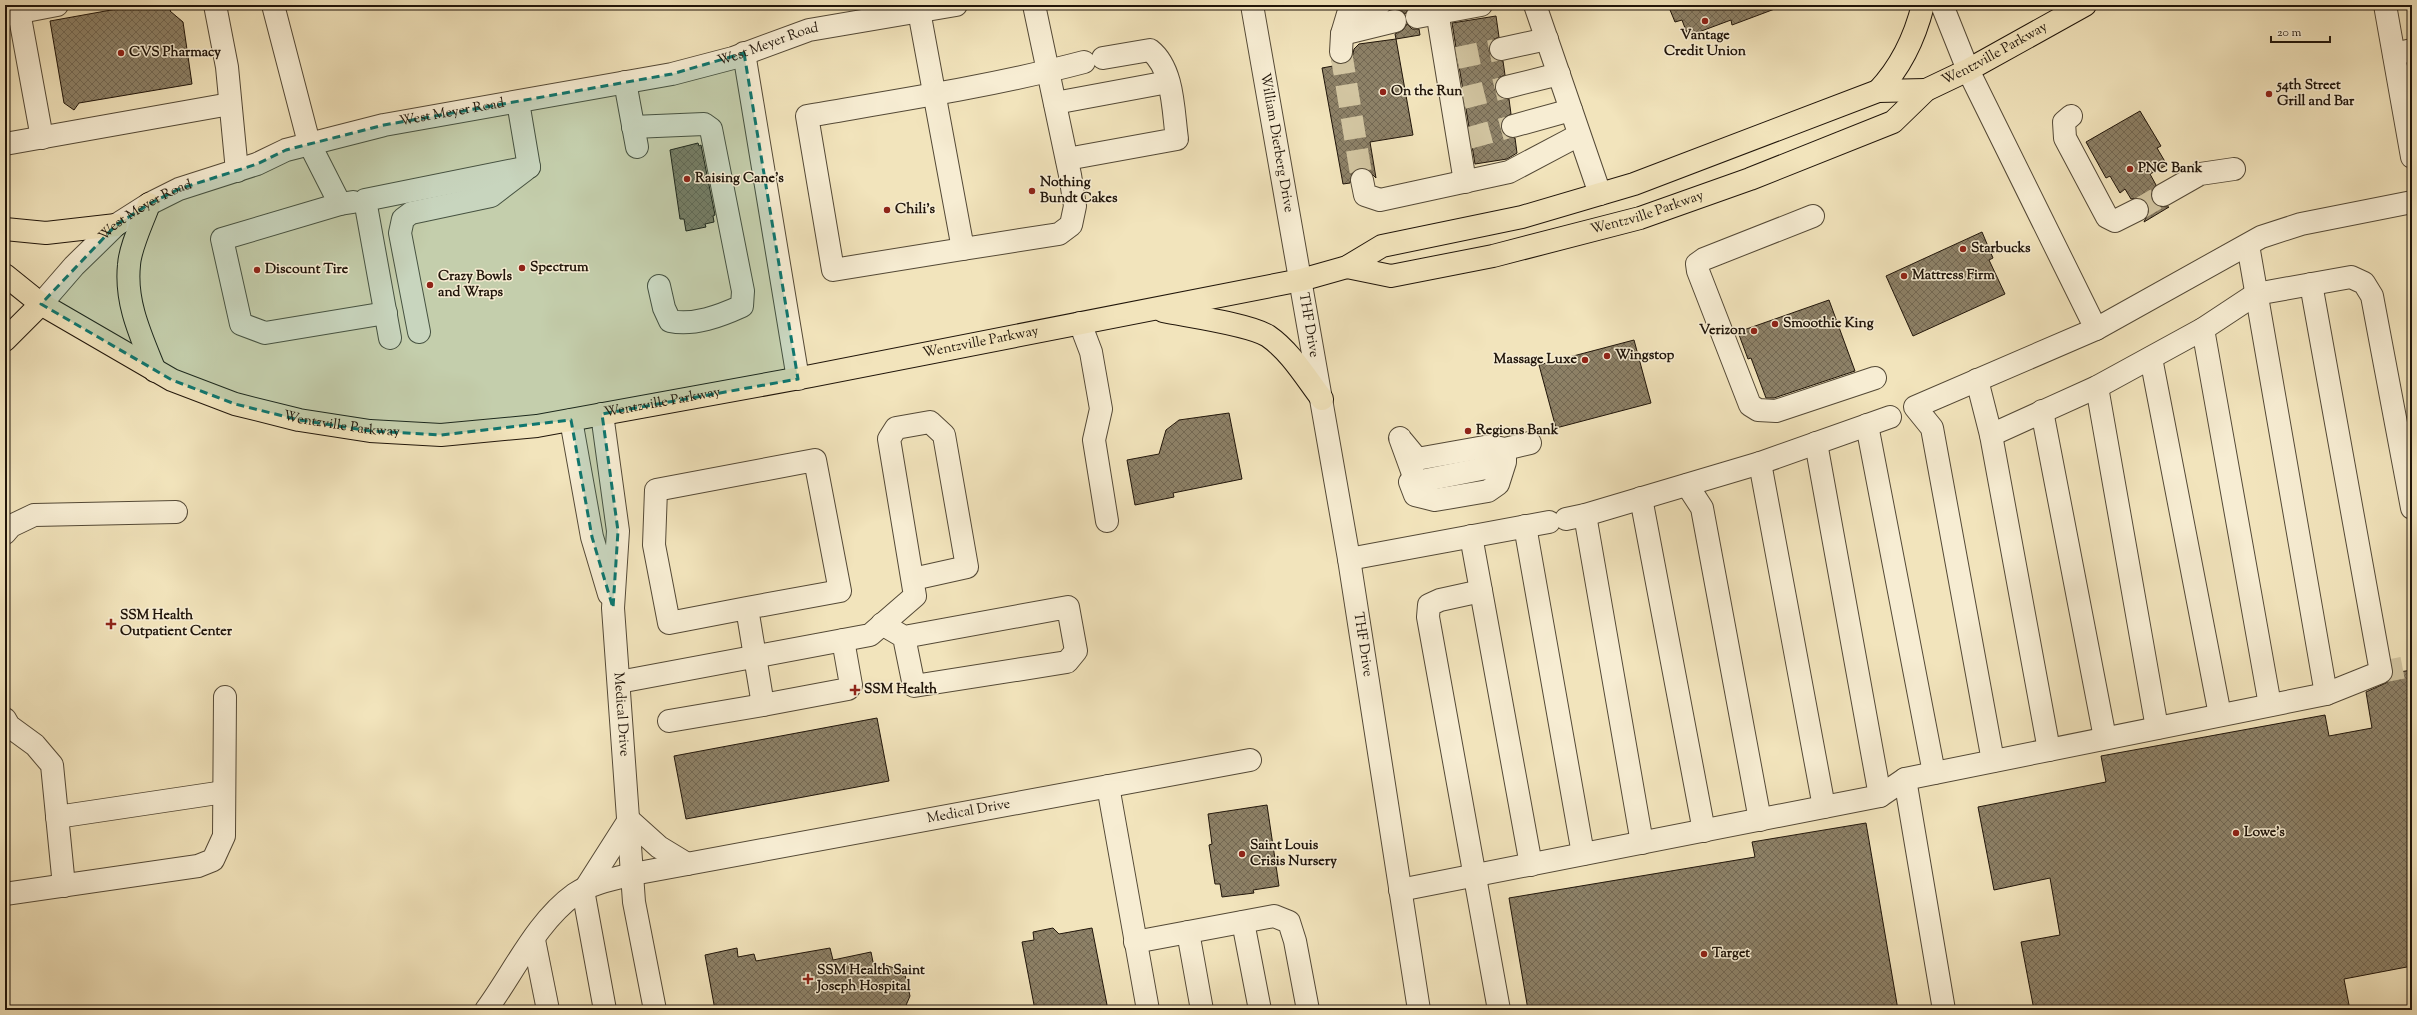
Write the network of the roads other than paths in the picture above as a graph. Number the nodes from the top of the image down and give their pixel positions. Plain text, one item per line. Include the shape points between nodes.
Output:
1 (215, 5) edge
2 (273, 5) edge
3 (956, 5) edge
4 (1034, 5) edge
5 (1252, 5) edge
6 (1379, 5) edge
7 (1481, 5) edge
8 (1535, 5) edge
9 (1923, 5) edge
10 (1942, 5) edge
11 (2085, 5) edge
12 (2386, 5) edge
13 (50, 7) edge
14 (918, 11) junction
15 (1430, 12) edge
16 (12, 14) edge
17 (1395, 21) dead end
18 (1547, 39) junction
19 (1501, 49) tunnel mouth
20 (2403, 52) edge
21 (744, 53) junction
22 (1968, 70) junction
23 (1049, 71) junction
24 (1559, 74) junction
25 (625, 82) junction
26 (1168, 82) junction
27 (1507, 87) tunnel mouth
28 (1926, 90) junction
29 (1878, 91) junction
30 (934, 94) junction
31 (518, 102) junction
32 (1055, 103) junction
33 (230, 104) junction
34 (1571, 110) junction
35 (2071, 116) dead end
36 (1513, 126) tunnel mouth
37 (1579, 135) junction
38 (42, 138) junction
39 (309, 143) junction
40 (5, 144) edge
41 (2412, 157) edge
42 (1067, 159) junction
43 (529, 166) junction
44 (2234, 170) dead end
45 (237, 171) junction
46 (1362, 180) tunnel mouth
47 (1465, 182) junction
48 (1600, 194) junction
49 (2163, 195) tunnel mouth
50 (365, 200) junction
51 (2412, 202) edge
52 (149, 204) junction
53 (340, 204) junction
54 (2137, 210) tunnel mouth
55 (1813, 216) dead end
56 (116, 225) junction
57 (5, 229) edge
58 (2248, 245) junction
59 (963, 249) junction
60 (1347, 267) junction
61 (5, 275) edge
62 (1301, 280) junction
63 (2311, 284) junction
64 (659, 286) dead end
65 (2256, 294) junction
66 (41, 304) junction
67 (1154, 309) junction
68 (386, 313) junction
69 (1080, 323) junction
70 (2096, 329) junction
71 (2203, 329) junction
72 (419, 332) dead end
73 (390, 338) dead end
74 (5, 340) edge
75 (2151, 358) junction
76 (155, 371) junction
77 (1875, 378) dead end
78 (798, 379) junction
79 (1977, 380) junction
80 (2097, 387) junction
81 (1322, 399) junction
82 (2042, 411) junction
83 (602, 414) junction
84 (1890, 417) dead end
85 (571, 420) junction
86 (1867, 425) junction
87 (1991, 435) junction
88 (1400, 438) junction
89 (1530, 443) dead end
90 (1816, 443) junction
91 (1505, 449) junction
92 (1760, 463) junction
93 (1687, 485) junction
94 (1641, 498) junction
95 (2412, 508) edge
96 (176, 512) dead end
97 (1567, 519) junction
98 (1107, 521) dead end
99 (1525, 526) junction
100 (5, 533) edge
101 (1471, 536) junction
102 (1349, 559) junction
103 (913, 579) junction
104 (1481, 591) junction
105 (613, 608) junction
106 (747, 608) junction
107 (882, 624) junction
108 (904, 637) junction
109 (843, 640) junction
110 (756, 657) junction
111 (619, 682) junction
112 (2326, 694) junction
113 (225, 697) dead end
114 (763, 704) junction
115 (2270, 705) junction
116 (2220, 716) junction
117 (5, 720) edge
118 (669, 721) dead end
119 (2157, 728) junction
120 (2105, 738) junction
121 (2050, 750) junction
122 (1250, 760) dead end
123 (1993, 761) junction
124 (1934, 773) junction
125 (1905, 779) junction
126 (1108, 786) junction
127 (224, 792) junction
128 (1880, 796) junction
129 (1824, 807) junction
130 (57, 817) junction
131 (629, 820) junction
132 (1760, 820) junction
133 (1704, 831) junction
134 (1642, 843) junction
135 (1583, 854) junction
136 (687, 864) junction
137 (1531, 864) junction
138 (632, 874) junction
139 (1475, 875) junction
140 (5, 883) edge
141 (64, 886) junction
142 (584, 890) junction
143 (1400, 890) junction
144 (16, 893) edge
145 (5, 908) edge
146 (1243, 922) junction
147 (1188, 932) junction
148 (534, 940) junction
149 (1135, 942) junction
150 (488, 1009) edge
151 (548, 1010) edge
152 (605, 1010) edge
153 (655, 1010) edge
154 (1148, 1010) edge
155 (1202, 1010) edge
156 (1260, 1010) edge
157 (1308, 1010) edge
158 (1420, 1010) edge
159 (1499, 1010) edge
160 (1944, 1010) edge

1 - 33 street via 227,67
2 - 39 street
3 - 14 street, West Meyer Road
4 - 23 street
5 - 62 street, William Dierberg Drive
6 - 17 street via 1348,14 1341,43
7 - 15 street
8 - 18 street
9 - 29 main road via 1908,49 1890,78
10 - 22 street
11 - 22 main road, Wentzville Parkway
12 - 20 street
13 - 16 street
14 - 21 street, West Meyer Road via 809,30
14 - 30 street
15 - 47 street via 1451,59 1464,139
16 - 38 street
18 - 19 street
18 - 24 street
20 - 41 street
21 - 25 street, West Meyer Road via 672,74
21 - 78 street
22 - 28 main road, Wentzville Parkway
22 - 70 street
23 - 26 street via 1150,50 1160,58
23 - 30 street
23 - 32 street
24 - 27 street
24 - 34 street
25 - 31 street, West Meyer Road
25 - 64 street via 635,137 704,124 711,129 743,291 742,306 684,324 670,321
26 - 32 street
26 - 42 street via 1178,138
28 - 29 main road, Wentzville Parkway
28 - 60 main road, Wentzville Parkway via 1892,122 1750,179 1640,218 1493,256 1391,276
29 - 48 main road, Wentzville Parkway via 1634,184
30 - 59 street
30 - 59 street via 807,116 834,270
31 - 39 street, West Meyer Road via 384,125
31 - 43 street
32 - 42 street
33 - 38 street
33 - 45 street
34 - 36 street
34 - 37 street
35 - 54 street via 2064,122 2065,138 2107,217 2114,220
37 - 47 street via 1509,172
37 - 48 street
38 - 40 street
39 - 45 street, West Meyer Road
39 - 53 street
42 - 59 street via 1075,206 1071,226 1059,234
43 - 50 street
43 - 72 street via 491,196 411,213 403,219 400,233
44 - 49 street via 2200,174
45 - 52 street, West Meyer Road via 179,189
46 - 47 street via 1365,195 1380,200
48 - 60 main road, Wentzville Parkway via 1522,217 1382,246
50 - 53 street
50 - 68 street
51 - 58 street via 2300,224 2261,237
52 - 56 street, West Meyer Road
52 - 76 main road via 129,264 129,291 134,321
53 - 68 street via 222,239 241,324 265,333
55 - 77 street via 1704,259 1697,264 1698,271 1750,405 1758,410 1776,411
56 - 57 main road via 46,233
56 - 66 street, West Meyer Road via 74,266
58 - 65 street
58 - 70 street
60 - 62 main road, Wentzville Parkway
61 - 66 main road, Wentzville Parkway
62 - 67 main road, Wentzville Parkway
62 - 81 street, THF Drive
63 - 65 street
63 - 95 street via 2351,277 2364,283 2372,296
63 - 112 street via 2381,672
65 - 71 street
65 - 112 street
66 - 74 main road, West Meyer Road
66 - 76 main road, Wentzville Parkway
67 - 69 main road, Wentzville Parkway
67 - 81 main road via 1238,326 1267,336 1291,359
68 - 73 street
69 - 78 main road, Wentzville Parkway
69 - 98 street via 1091,352 1101,409 1094,440
70 - 79 street
71 - 75 street
71 - 115 street
75 - 80 street
75 - 116 street
76 - 85 main road, Wentzville Parkway via 235,404 299,420 370,431 441,435 537,426
78 - 83 main road, Wentzville Parkway
79 - 87 street
79 - 123 street via 1915,407 1932,428
80 - 82 street
80 - 119 street
81 - 102 street, THF Drive
82 - 87 street
82 - 120 street
83 - 85 main road, Wentzville Parkway
83 - 105 street, Medical Drive via 618,531
84 - 86 street
85 - 105 street, Medical Drive via 592,537
86 - 90 street
86 - 124 street
87 - 121 street
88 - 91 street via 1422,450 1488,438
88 - 91 street via 1416,482 1501,465
88 - 91 street via 1410,482 1421,491 1501,476
89 - 91 street
90 - 92 street
90 - 128 street
92 - 93 street
92 - 129 street
93 - 94 street
93 - 132 street via 1702,508
94 - 97 street
94 - 133 street
96 - 100 street via 34,515 11,526
97 - 99 street
97 - 134 street
99 - 101 street
99 - 135 street
101 - 102 street
101 - 104 street
102 - 143 street, THF Drive
103 - 103 street via 967,567 944,435 930,422 896,428 889,439
103 - 107 street via 915,596
104 - 137 street
104 - 139 street via 1429,605 1428,617
105 - 111 street, Medical Drive
106 - 106 street via 840,592 815,460 656,490 654,545 669,622
106 - 110 street
107 - 108 street
107 - 109 street via 870,635
108 - 108 street via 914,686 1066,662 1076,652 1068,607
109 - 110 street
109 - 114 street via 851,685 848,688
110 - 111 street
110 - 114 street
111 - 131 street, Medical Drive
112 - 115 street
113 - 127 street
114 - 118 street
115 - 116 street
116 - 119 street
117 - 130 street via 9,726 36,745 52,765
119 - 120 street
120 - 121 street
121 - 123 street
122 - 126 street, Medical Drive
123 - 124 street
124 - 125 street
125 - 128 street
125 - 160 street
126 - 136 street, Medical Drive
126 - 149 street
127 - 130 street
127 - 141 street via 224,836 213,860 198,866
128 - 129 street
129 - 132 street
130 - 141 street
131 - 136 street via 659,847
131 - 138 street, Medical Drive
131 - 142 street, Medical Drive
132 - 133 street
133 - 134 street
134 - 135 street
135 - 137 street
136 - 138 street, Medical Drive
137 - 139 street
138 - 142 street, Medical Drive
138 - 153 street, Medical Drive via 634,902
139 - 143 street
139 - 159 street
140 - 144 street
141 - 144 street
142 - 148 street, Medical Drive via 558,910
142 - 152 street
143 - 158 street, THF Drive
144 - 145 street
146 - 147 street
146 - 156 street
146 - 157 street via 1274,916 1289,922
147 - 149 street
147 - 155 street
148 - 150 street, Medical Drive
148 - 151 street
149 - 154 street

